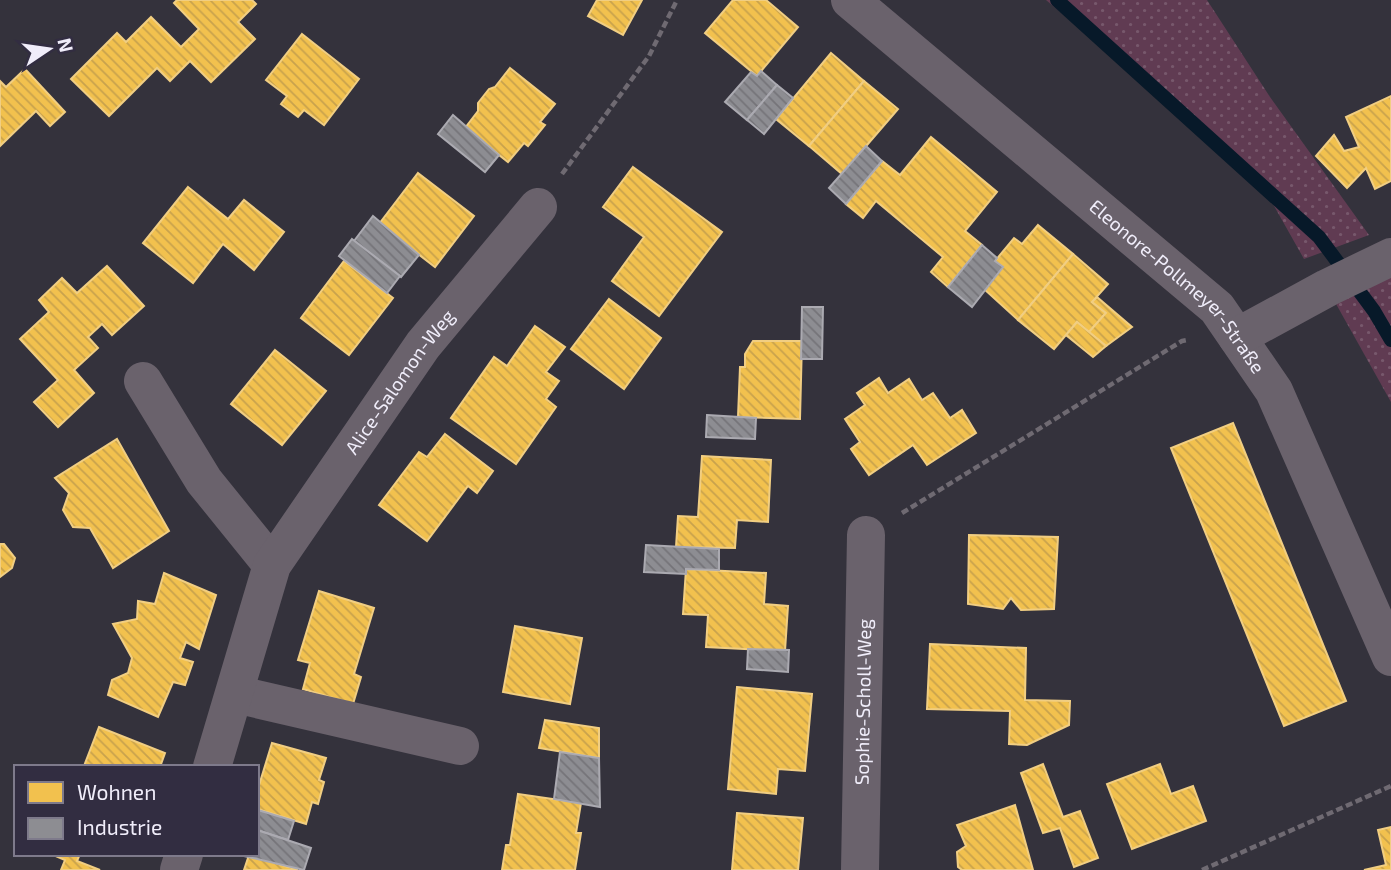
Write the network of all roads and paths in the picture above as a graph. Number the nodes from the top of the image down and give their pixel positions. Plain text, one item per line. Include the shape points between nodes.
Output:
1 (677, 0) edge
2 (850, 0) edge
3 (538, 208) joint
4 (1387, 260) edge
5 (1237, 337) junction
6 (143, 381) dead end
7 (866, 535) joint
8 (272, 565) junction
9 (1391, 657) edge
10 (235, 694) junction
11 (460, 746) dead end
12 (213, 765) edge
13 (1391, 786) edge
14 (860, 870) edge
15 (1202, 870) edge

1 - 3 path via 649,56
2 - 5 street, Eleonore-Pollmeyer-Straße via 1217,308
3 - 8 street, Alice-Salomon-Weg via 423,345
4 - 5 street
5 - 7 path via 1182,341
5 - 9 street, Eleonore-Pollmeyer-Straße via 1274,391
6 - 8 street via 204,481
7 - 14 street, Sophie-Scholl-Weg
8 - 10 street, Alice-Salomon-Weg
10 - 11 street
10 - 12 street, Alice-Salomon-Weg
13 - 15 path

